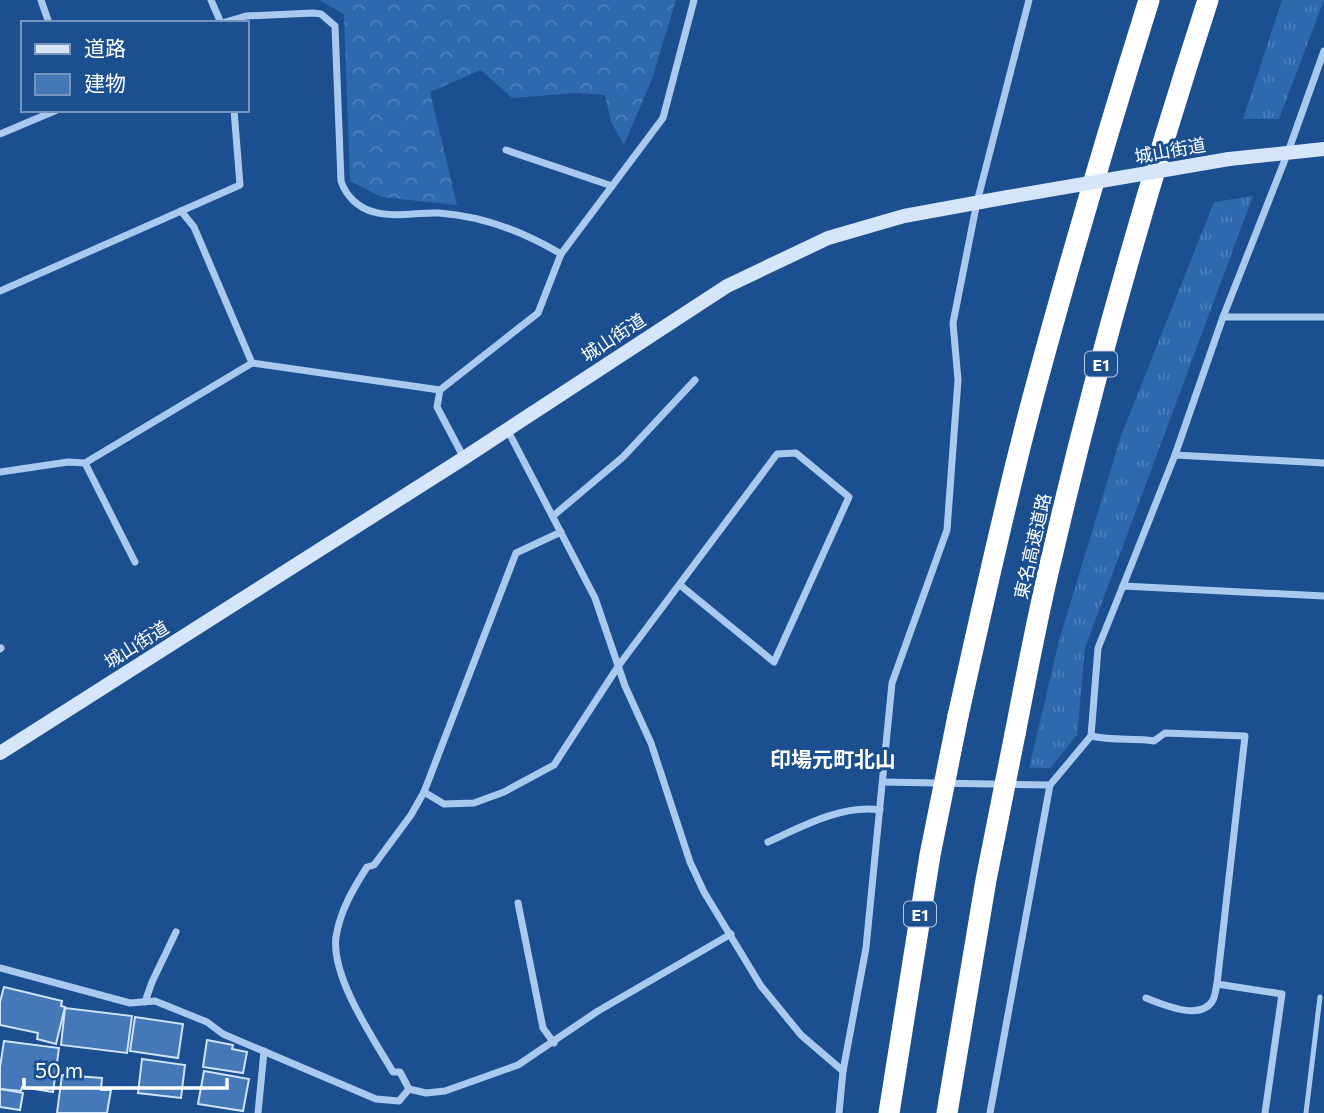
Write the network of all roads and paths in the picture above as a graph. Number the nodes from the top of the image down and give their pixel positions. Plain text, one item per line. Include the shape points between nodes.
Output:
1 (41, 0) edge
2 (211, 0) edge
3 (694, 0) edge
4 (1029, 0) edge
5 (1149, 0) edge
6 (1208, 0) edge
7 (48, 21) edge
8 (221, 21) edge
9 (229, 21) edge
10 (1324, 51) edge
11 (52, 112) edge
12 (234, 112) edge
13 (0, 134) edge
14 (1324, 149) edge
15 (506, 150) dead end
16 (1288, 152) junction
17 (612, 186) junction
18 (977, 202) junction
19 (181, 211) junction
20 (561, 254) junction
21 (0, 290) edge
22 (1223, 317) junction
23 (1324, 317) edge
24 (252, 363) junction
25 (695, 380) dead end
26 (440, 390) junction
27 (507, 429) junction
28 (1175, 455) junction
29 (464, 458) junction
30 (85, 463) junction
31 (1324, 463) edge
32 (0, 472) edge
33 (553, 516) junction
34 (561, 532) junction
35 (135, 562) dead end
36 (680, 585) junction
37 (1123, 586) junction
38 (1324, 596) edge
39 (619, 664) junction
40 (1091, 736) junction
41 (0, 753) edge
42 (883, 782) junction
43 (1050, 785) junction
44 (424, 792) junction
45 (880, 810) junction
46 (768, 842) dead end
47 (518, 904) dead end
48 (176, 932) dead end
49 (731, 934) junction
50 (0, 968) edge
51 (1217, 984) junction
52 (1146, 998) dead end
53 (1320, 998) dead end
54 (145, 1002) junction
55 (554, 1043) junction
56 (264, 1051) junction
57 (842, 1072) junction
58 (409, 1089) junction
59 (258, 1113) edge
60 (839, 1113) edge
61 (889, 1113) edge
62 (947, 1113) edge
63 (990, 1113) edge
64 (1265, 1113) edge
65 (1306, 1113) edge

1 - 7 street
2 - 8 street
3 - 17 street via 663,118
4 - 18 street
5 - 61 highway, 東名高速道路 / E1, bridge via 1074,250 998,538 930,855
6 - 62 highway, 東名高速道路 / E1, bridge via 1129,261 1052,553 986,880
9 - 20 street via 313,13 335,26 341,181 345,192 362,208 377,213 466,216 535,239
10 - 16 street
11 - 13 street
12 - 19 street via 240,184
14 - 16 street, 城山街道
15 - 17 street
16 - 18 street, 城山街道, bridge
16 - 22 street
17 - 20 street
18 - 27 street, 城山街道 via 904,216 828,238 727,286
18 - 42 street via 953,323 958,380 947,530 892,682
19 - 21 street
19 - 24 street via 194,227
20 - 26 street via 538,313
22 - 23 street
22 - 28 street
24 - 26 street
24 - 30 street
25 - 33 street via 623,457
26 - 29 street via 437,407
27 - 29 street, 城山街道
27 - 33 street
28 - 31 street
28 - 37 street
29 - 41 street, 城山街道
30 - 32 street
30 - 35 street
33 - 34 street
34 - 39 street via 596,598
34 - 44 street via 516,553
36 - 36 street via 774,662 849,497 796,453 777,454
36 - 39 street
37 - 38 street
37 - 40 street via 1098,649
39 - 44 street via 554,765 474,803 444,804
39 - 49 street via 690,862
40 - 43 street
40 - 51 street via 1112,741 1154,741 1165,733 1245,736
42 - 43 street
42 - 45 street
43 - 63 street
44 - 58 street via 349,895 336,939 338,963 361,1018 393,1072 400,1072
45 - 46 street via 835,815
45 - 57 street via 866,948
47 - 55 street via 543,1028
48 - 54 street
49 - 55 street
49 - 57 street via 761,986 801,1035
50 - 54 street via 130,1003
51 - 52 street via 1206,1007 1186,1011
51 - 64 street via 1282,994
53 - 65 lane
54 - 56 street via 155,1001 207,1022
55 - 58 street via 518,1065 445,1091
56 - 58 street via 376,1099 399,1101
56 - 59 street
57 - 60 street

